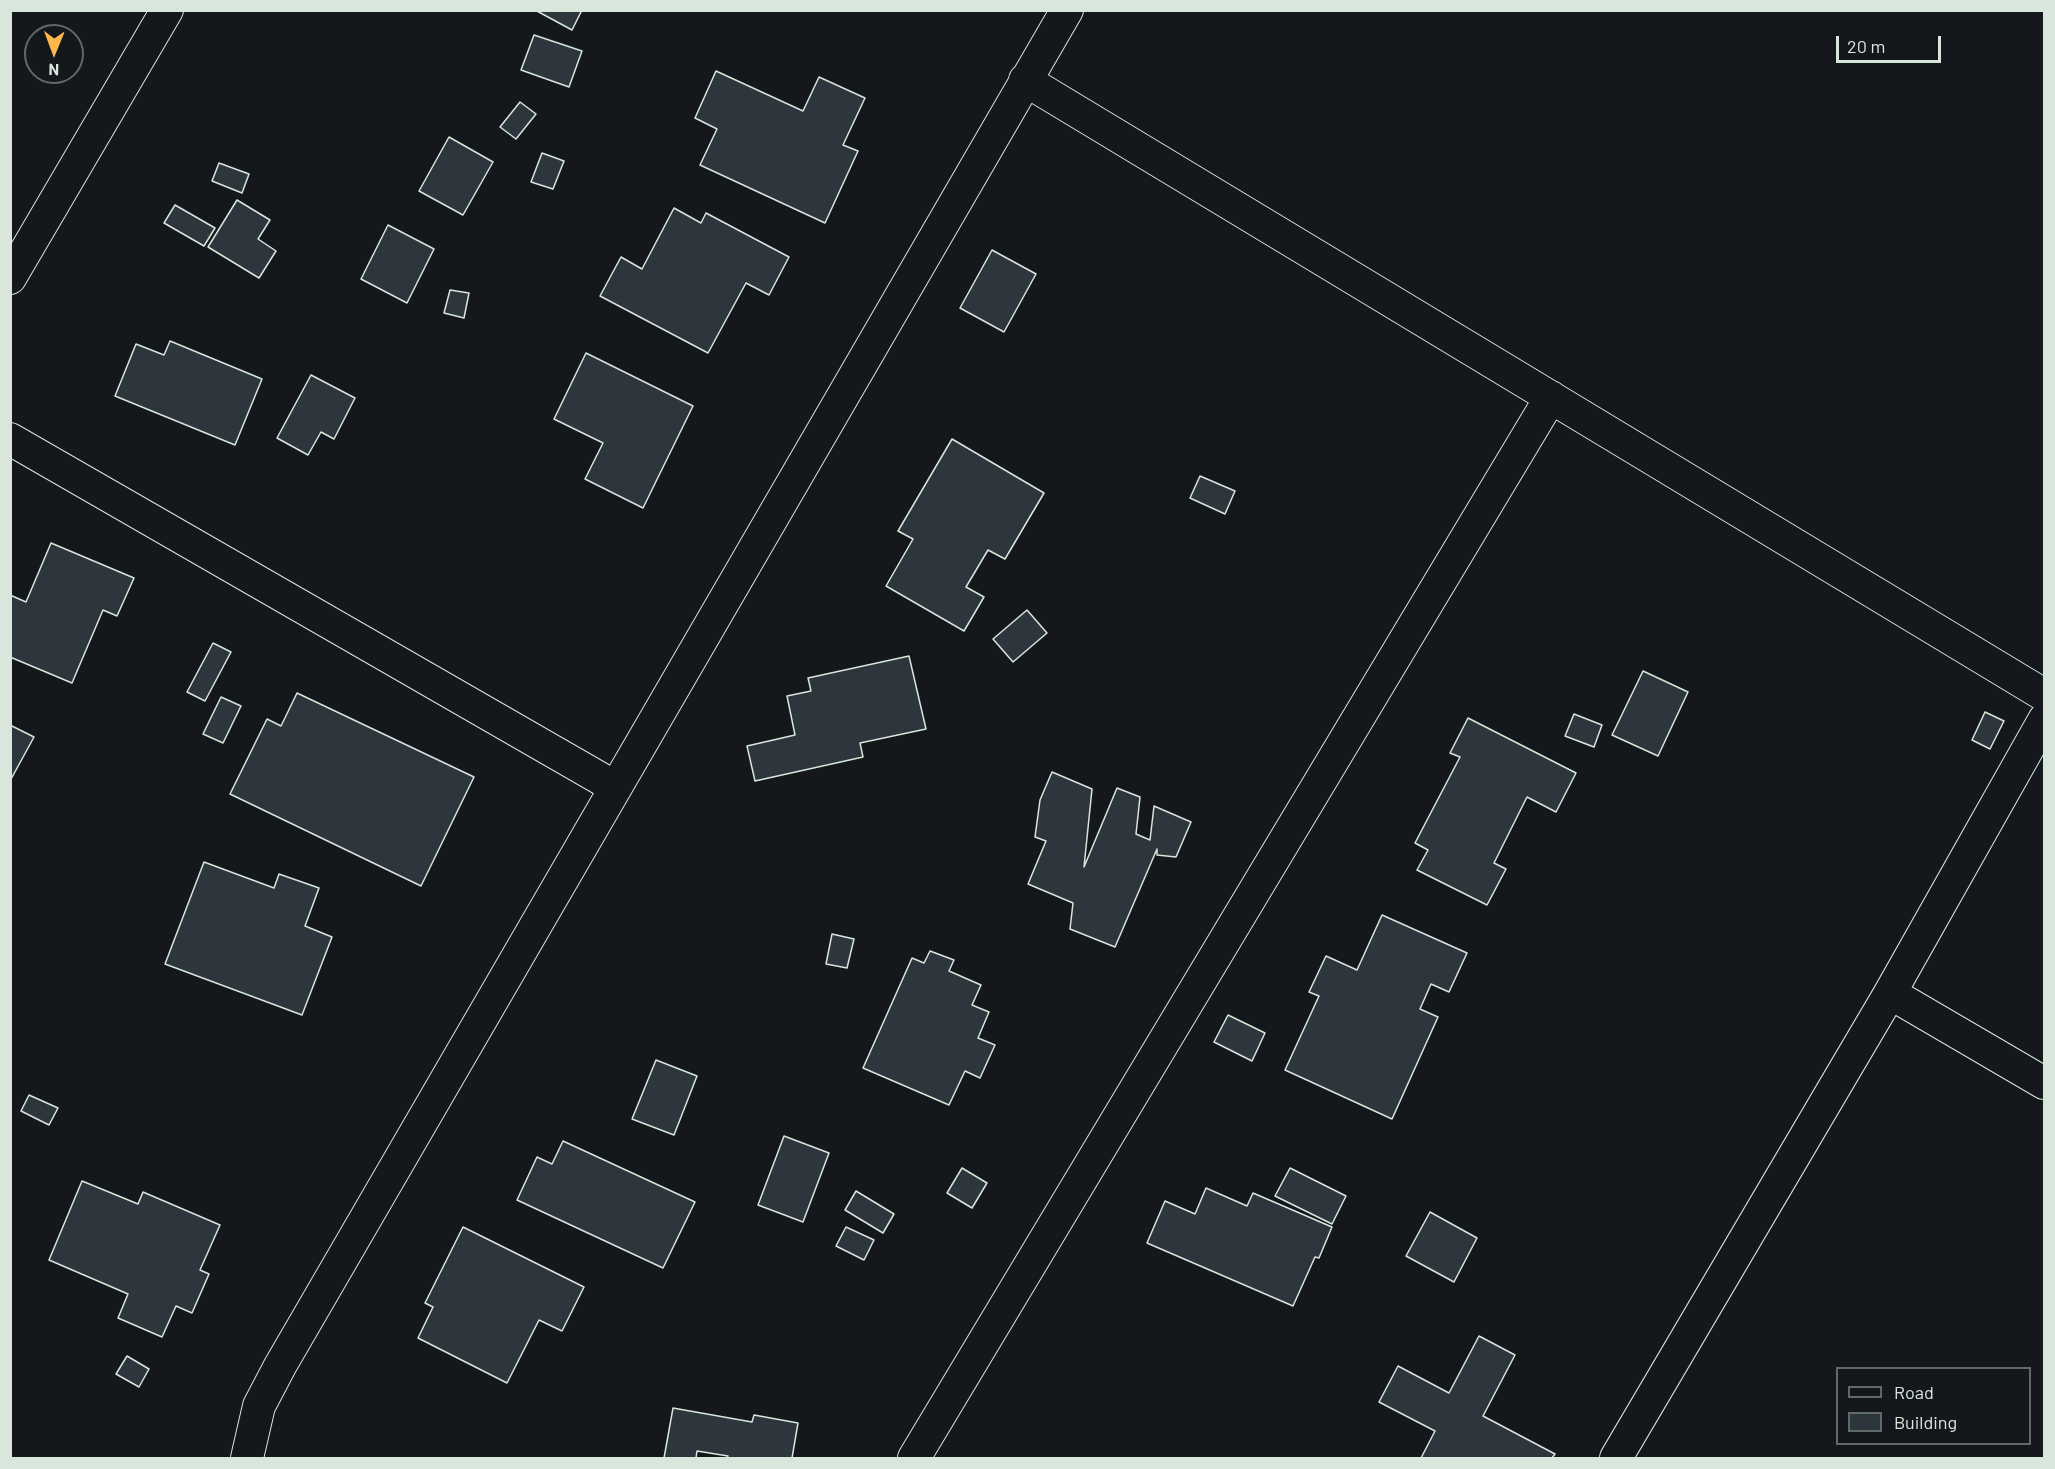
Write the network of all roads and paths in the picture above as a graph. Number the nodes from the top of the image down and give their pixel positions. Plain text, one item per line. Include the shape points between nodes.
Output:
1 (167, 10) edge
2 (1066, 10) edge
3 (1025, 80) junction
4 (10, 278) edge
5 (1551, 397) junction
6 (10, 439) edge
7 (2044, 696) edge
8 (2044, 720) edge
9 (615, 787) junction
10 (1890, 993) junction
11 (2044, 1083) edge
12 (247, 1458) edge
13 (914, 1458) edge
14 (1616, 1458) edge

1 - 4 street
2 - 3 street
3 - 5 street
3 - 9 street
5 - 7 street
5 - 13 street
6 - 9 street
8 - 10 street
9 - 12 street via 280,1366 260,1407
10 - 11 street
10 - 14 street

